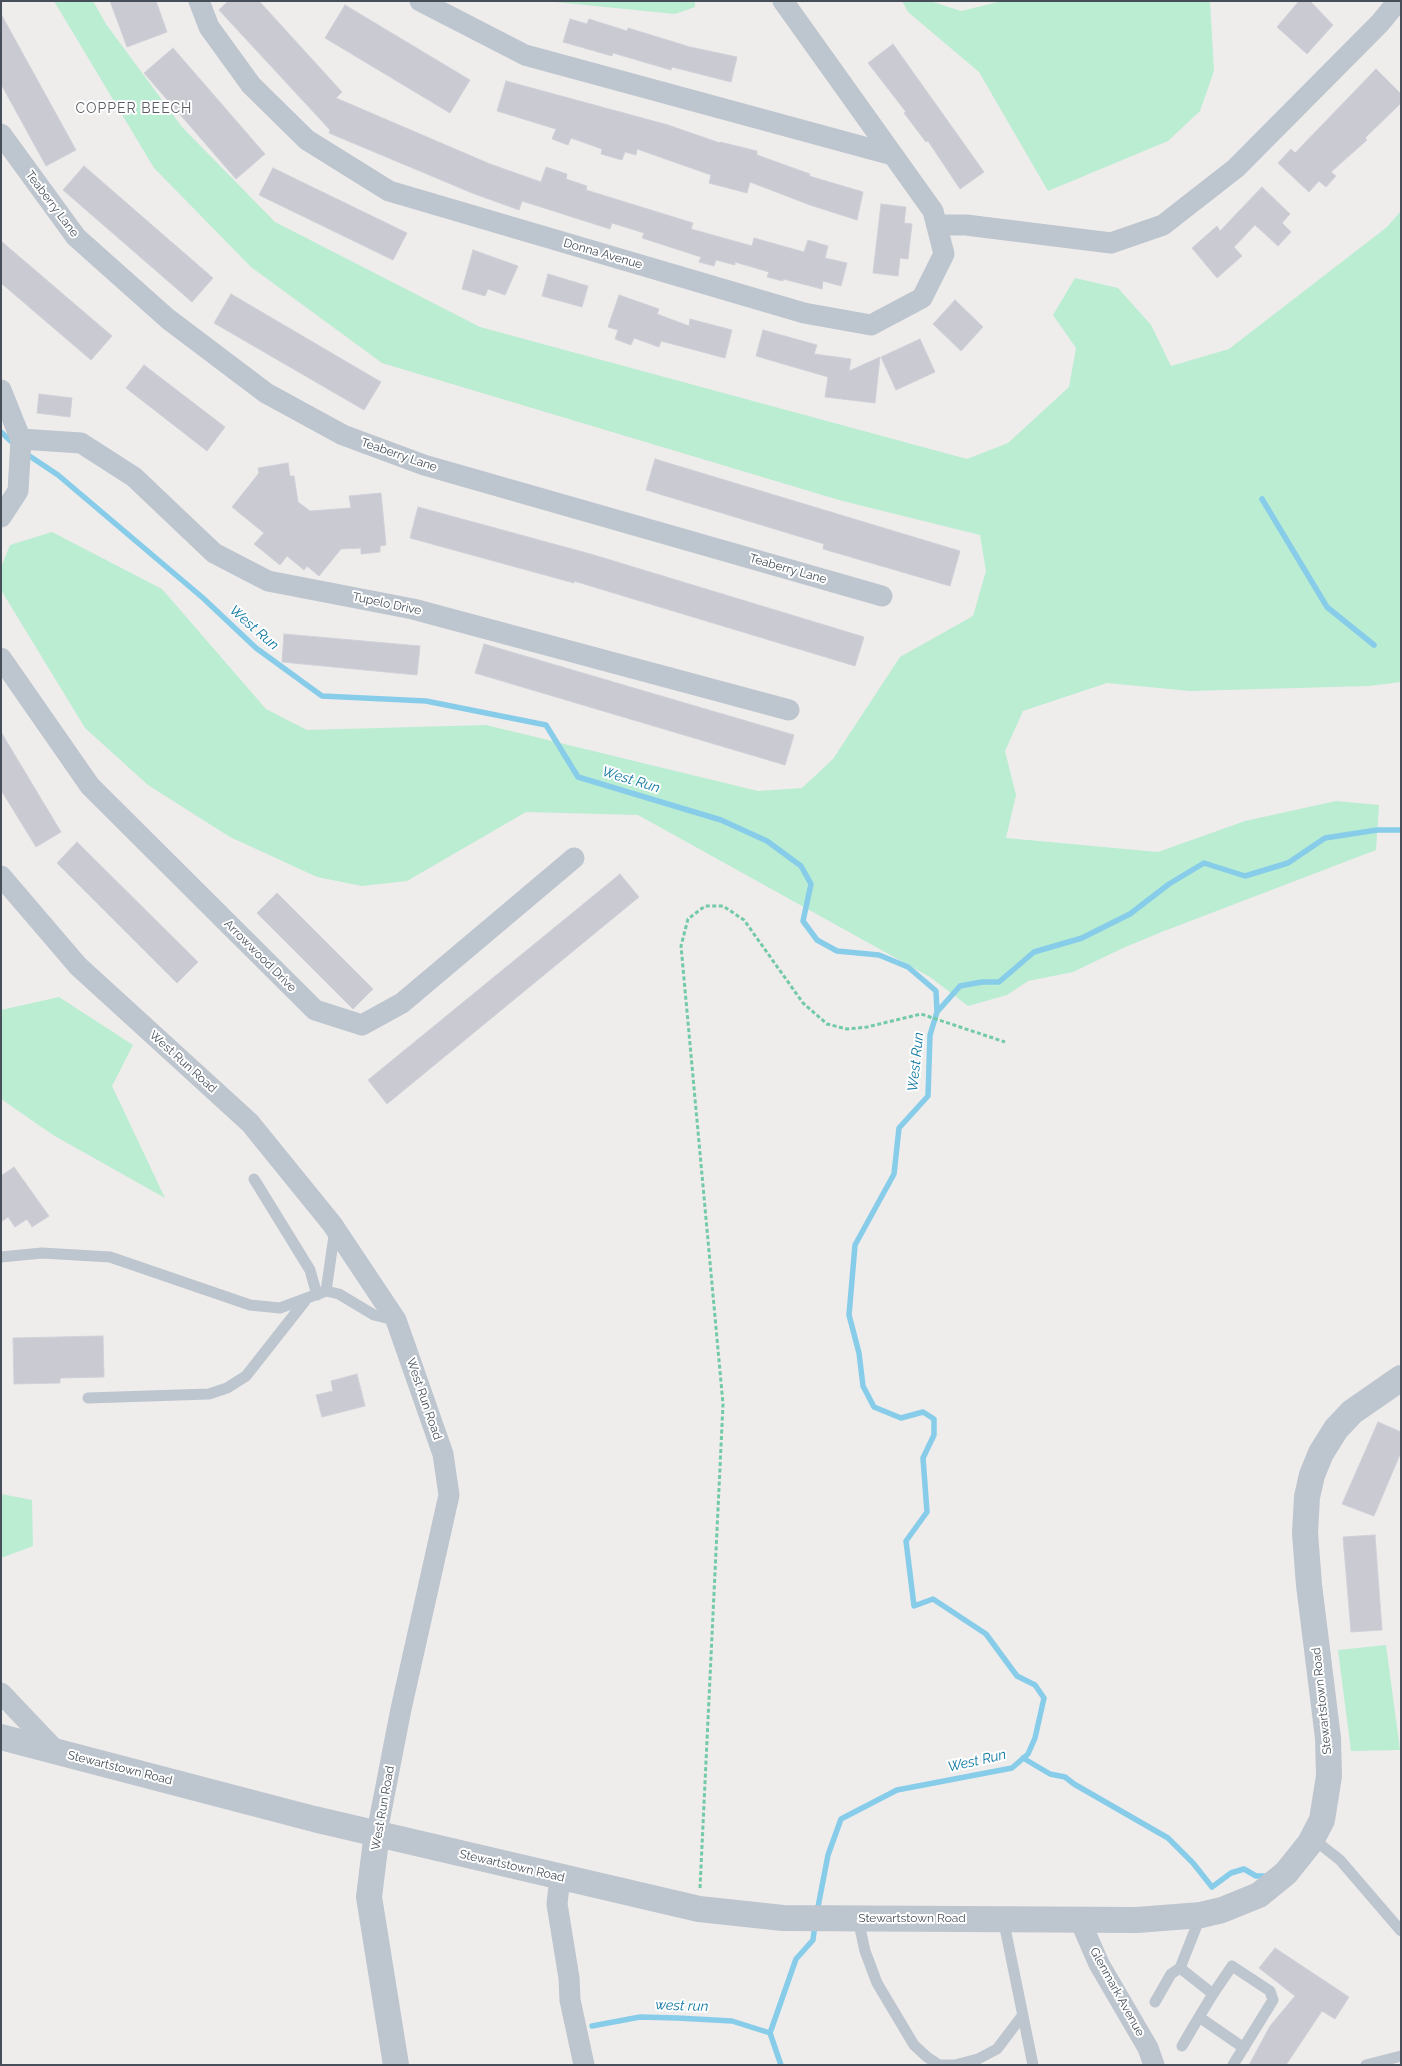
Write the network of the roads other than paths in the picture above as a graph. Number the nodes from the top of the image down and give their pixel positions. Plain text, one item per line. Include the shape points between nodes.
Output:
1 (199, 1) edge
2 (420, 1) edge
3 (783, 1) edge
4 (1398, 1) edge
5 (4, 146) edge
6 (893, 155) junction
7 (937, 225) junction
8 (1, 390) edge
9 (21, 440) junction
10 (1, 517) edge
11 (882, 596) dead end
12 (1, 658) edge
13 (788, 710) dead end
14 (574, 858) dead end
15 (1, 876) edge
16 (254, 1179) dead end
17 (335, 1228) junction
18 (1, 1257) edge
19 (317, 1295) junction
20 (396, 1320) junction
21 (1401, 1378) edge
22 (88, 1398) dead end
23 (1, 1693) edge
24 (1, 1737) edge
25 (56, 1751) junction
26 (378, 1832) junction
27 (1312, 1838) junction
28 (560, 1877) junction
29 (1201, 1915) junction
30 (851, 1918) junction
31 (1003, 1918) junction
32 (1079, 1918) junction
33 (1401, 1931) edge
34 (1180, 1968) junction
35 (1213, 1994) junction
36 (1155, 2002) dead end
37 (1022, 2016) junction
38 (1199, 2017) junction
39 (1182, 2046) dead end
40 (1244, 2048) junction
41 (1401, 2056) edge
42 (396, 2065) edge
43 (584, 2065) edge
44 (1033, 2065) edge
45 (1154, 2065) edge
46 (1233, 2065) edge
47 (1366, 2065) edge

1 - 7 street, Donna Avenue via 209,27 251,85 307,140 389,191 804,313 872,325 922,298 944,254
2 - 6 street via 526,55
3 - 6 street, Donna Avenue
4 - 7 street via 1236,168 1163,225 1111,243 966,225
5 - 11 street, Teaberry Lane via 76,237 168,320 266,393 342,435 424,465
6 - 7 street, Donna Avenue via 933,211
8 - 9 street
9 - 10 street via 18,492
9 - 13 street, Tupelo Drive via 81,442 134,477 214,553 268,581 413,609
12 - 14 street, Arrowwood Drive via 90,786 315,1010 362,1025 402,1003
15 - 17 street, West Run Road via 78,966 250,1123
16 - 19 lane via 310,1270
17 - 19 lane
17 - 20 street, West Run Road
18 - 19 lane via 42,1253 110,1257 250,1305 280,1308
19 - 20 lane via 339,1294 374,1315
19 - 22 lane via 246,1376 227,1388 209,1394
20 - 26 street, West Run Road via 443,1454 449,1495 401,1709
21 - 27 street, Stewartstown Road via 1352,1412 1336,1429 1321,1452 1309,1490 1305,1533 1308,1576 1328,1738 1326,1800 1322,1820
23 - 25 street
24 - 25 street, Stewartstown Road
25 - 26 street, Stewartstown Road via 314,1820
26 - 28 street, Stewartstown Road
26 - 42 street, West Run Road via 370,1897
27 - 29 street, Stewartstown Road via 1286,1873 1259,1895
27 - 33 lane via 1340,1860
28 - 30 street, Stewartstown Road via 700,1909 783,1918
28 - 43 street via 558,1913 570,2000
29 - 32 street, Stewartstown Road via 1137,1920
29 - 34 lane
30 - 31 street, Stewartstown Road
30 - 37 lane via 877,1983 914,2045 939,2065 978,2059 997,2049
31 - 32 street, Stewartstown Road
31 - 37 lane
32 - 45 street, Glenmark Avenue via 1098,1964 1148,2048
34 - 35 lane
34 - 36 lane via 1172,1974
35 - 38 lane
35 - 40 lane via 1232,1966 1270,1991 1273,2000
37 - 44 lane
38 - 39 lane
38 - 40 lane
40 - 46 lane
41 - 47 lane

